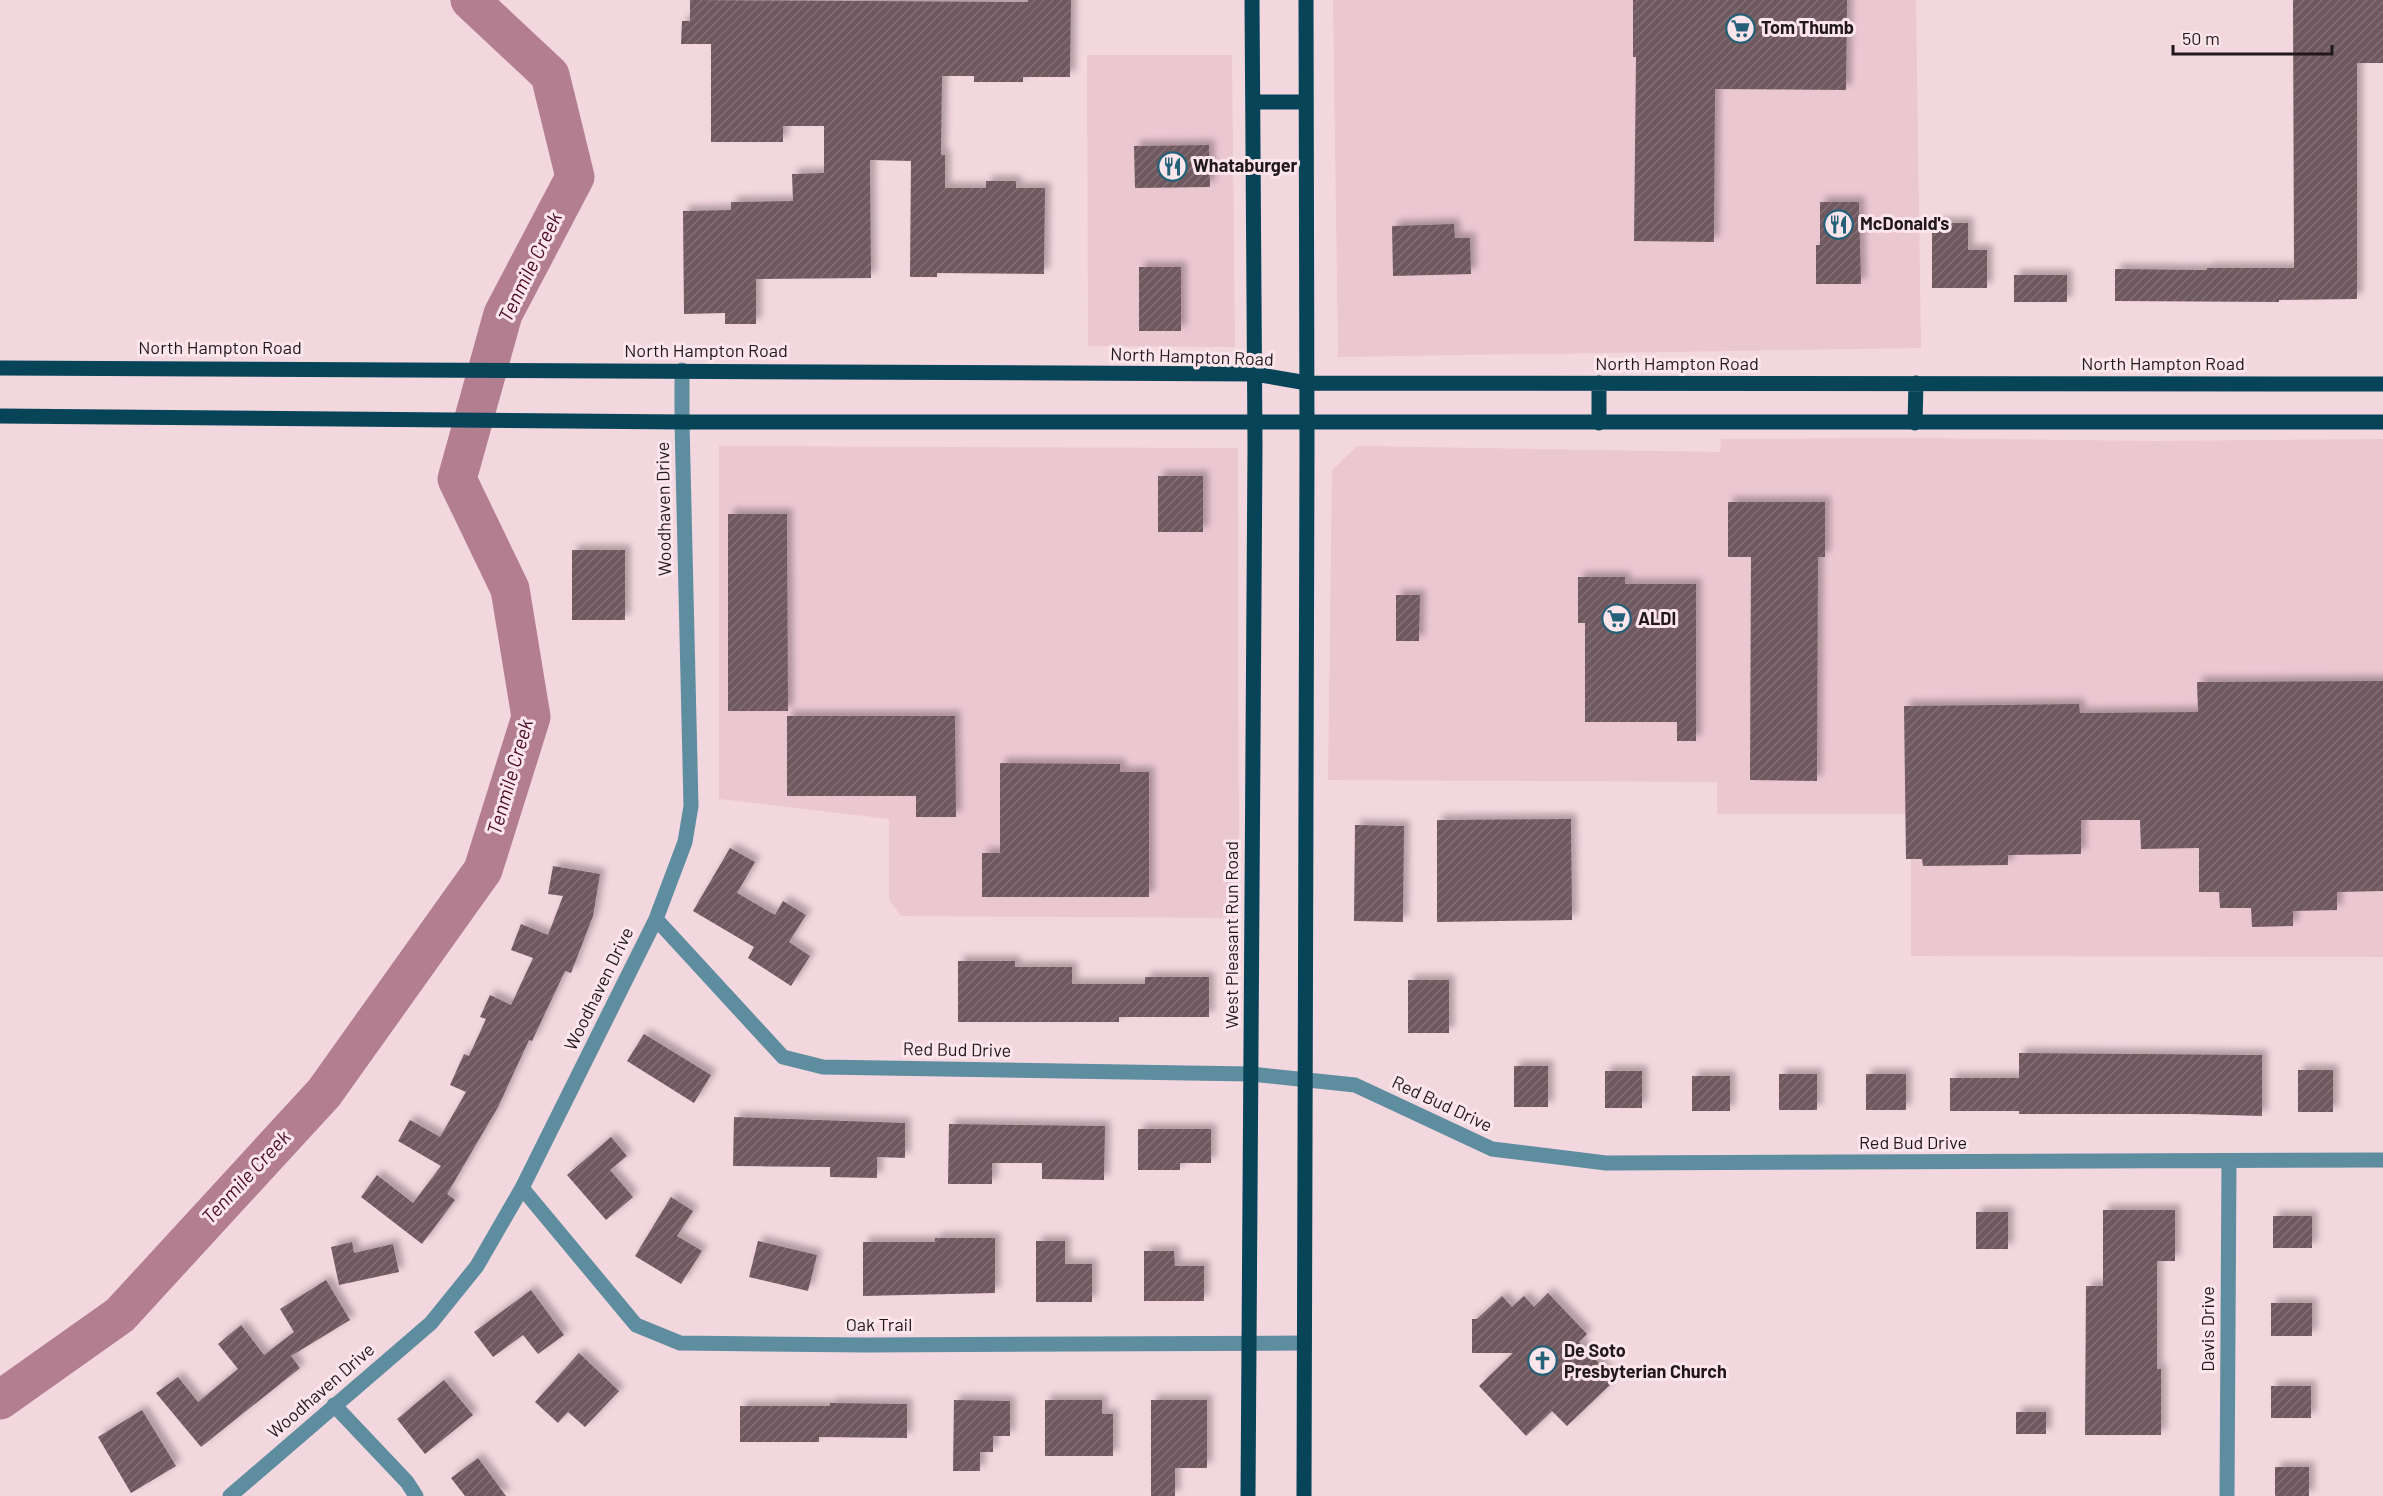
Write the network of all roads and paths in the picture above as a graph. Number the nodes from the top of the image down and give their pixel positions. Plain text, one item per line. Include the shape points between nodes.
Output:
1 (1252, 0) edge
2 (1306, 0) edge
3 (1253, 102) junction
4 (1306, 102) junction
5 (0, 368) edge
6 (682, 370) junction
7 (1255, 374) junction
8 (1307, 383) junction
9 (1599, 383) junction
10 (1916, 383) junction
11 (2383, 384) edge
12 (0, 416) edge
13 (682, 422) junction
14 (2383, 422) edge
15 (1255, 423) junction
16 (1307, 423) junction
17 (1599, 423) junction
18 (1915, 423) junction
19 (656, 919) junction
20 (1251, 1074) junction
21 (1305, 1080) junction
22 (2383, 1160) edge
23 (2229, 1162) junction
24 (522, 1188) junction
25 (1249, 1343) junction
26 (1304, 1343) junction
27 (334, 1405) junction
28 (230, 1496) edge
29 (416, 1496) edge
30 (1248, 1496) edge
31 (1304, 1496) edge
32 (2227, 1496) edge

1 - 3 main road, West Pleasant Run Road
2 - 4 main road
3 - 4 main road
3 - 7 main road, West Pleasant Run Road
4 - 8 main road
5 - 6 main road, North Hampton Road
6 - 7 main road, North Hampton Road
6 - 13 street, Woodhaven Drive
7 - 8 main road, North Hampton Road
7 - 15 main road, West Pleasant Run Road
8 - 9 main road, North Hampton Road
8 - 16 main road
9 - 10 main road, North Hampton Road
9 - 17 main road
10 - 11 main road, North Hampton Road
10 - 18 main road
12 - 13 main road
13 - 15 main road
13 - 19 street, Woodhaven Drive via 691,806 685,842
14 - 18 main road
15 - 16 main road
15 - 20 main road, West Pleasant Run Road
16 - 17 main road
16 - 21 main road
17 - 18 main road
19 - 20 street, Red Bud Drive via 783,1057 823,1068
19 - 24 street, Woodhaven Drive
20 - 21 street, Red Bud Drive
20 - 25 main road, West Pleasant Run Road
21 - 23 street, Red Bud Drive via 1354,1085 1492,1149 1606,1163
21 - 26 main road
22 - 23 street, Red Bud Drive
23 - 32 street, Davis Drive
24 - 25 street, Oak Trail via 636,1325 680,1343
24 - 27 street, Woodhaven Drive via 477,1266 431,1323
25 - 26 street, Oak Trail
25 - 30 main road, West Pleasant Run Road
26 - 31 main road
27 - 28 street, Woodhaven Drive
27 - 29 street

